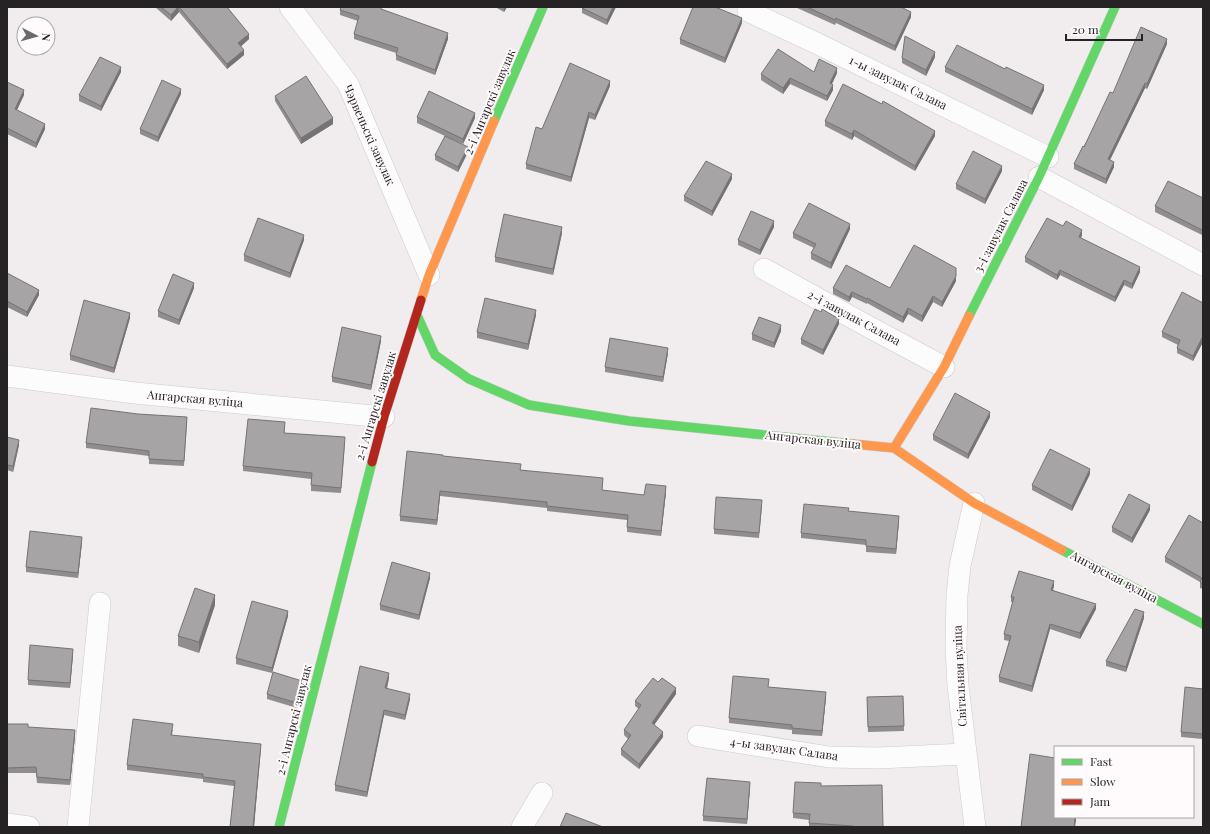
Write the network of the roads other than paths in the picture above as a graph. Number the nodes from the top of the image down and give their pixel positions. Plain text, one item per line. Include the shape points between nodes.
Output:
1 (290, 7) edge
2 (543, 7) edge
3 (1115, 7) edge
4 (748, 11) dead end
5 (1048, 157) junction
6 (1040, 177) junction
7 (1203, 265) edge
8 (764, 269) dead end
9 (429, 274) junction
10 (417, 315) junction
11 (944, 367) junction
12 (7, 376) edge
13 (384, 417) junction
14 (894, 448) junction
15 (974, 503) junction
16 (100, 603) dead end
17 (1203, 624) edge
18 (698, 736) dead end
19 (965, 754) junction
20 (542, 793) dead end
21 (7, 824) edge
22 (29, 827) edge
23 (78, 827) edge
24 (278, 827) edge
25 (522, 827) edge
26 (975, 827) edge

1 - 9 street, Чэрвеньскі завулак via 348,84
2 - 9 street, 2-і Ангарскі завулак
3 - 5 street, 3-і завулак Салава
4 - 5 street, 1-ы завулак Салава
5 - 6 street, 3-і завулак Салава
6 - 7 street
6 - 11 street, 3-і завулак Салава
8 - 11 street, 2-і завулак Салава
9 - 10 street, 2-і Ангарскі завулак
10 - 13 street, 2-і Ангарскі завулак
10 - 14 street, Ангарская вуліца via 435,355 469,379 529,404 629,421
11 - 14 street, 3-і завулак Салава
12 - 13 street, Ангарская вуліца via 135,393
13 - 24 street, 2-і Ангарскі завулак
14 - 15 street, Ангарская вуліца
15 - 17 street, Ангарская вуліца
15 - 19 street, Світальная вуліца via 960,566 957,595 956,649
16 - 23 street
18 - 19 street, 4-ы завулак Салава via 829,757 878,758
19 - 26 street, Світальная вуліца
20 - 25 street
21 - 22 street

